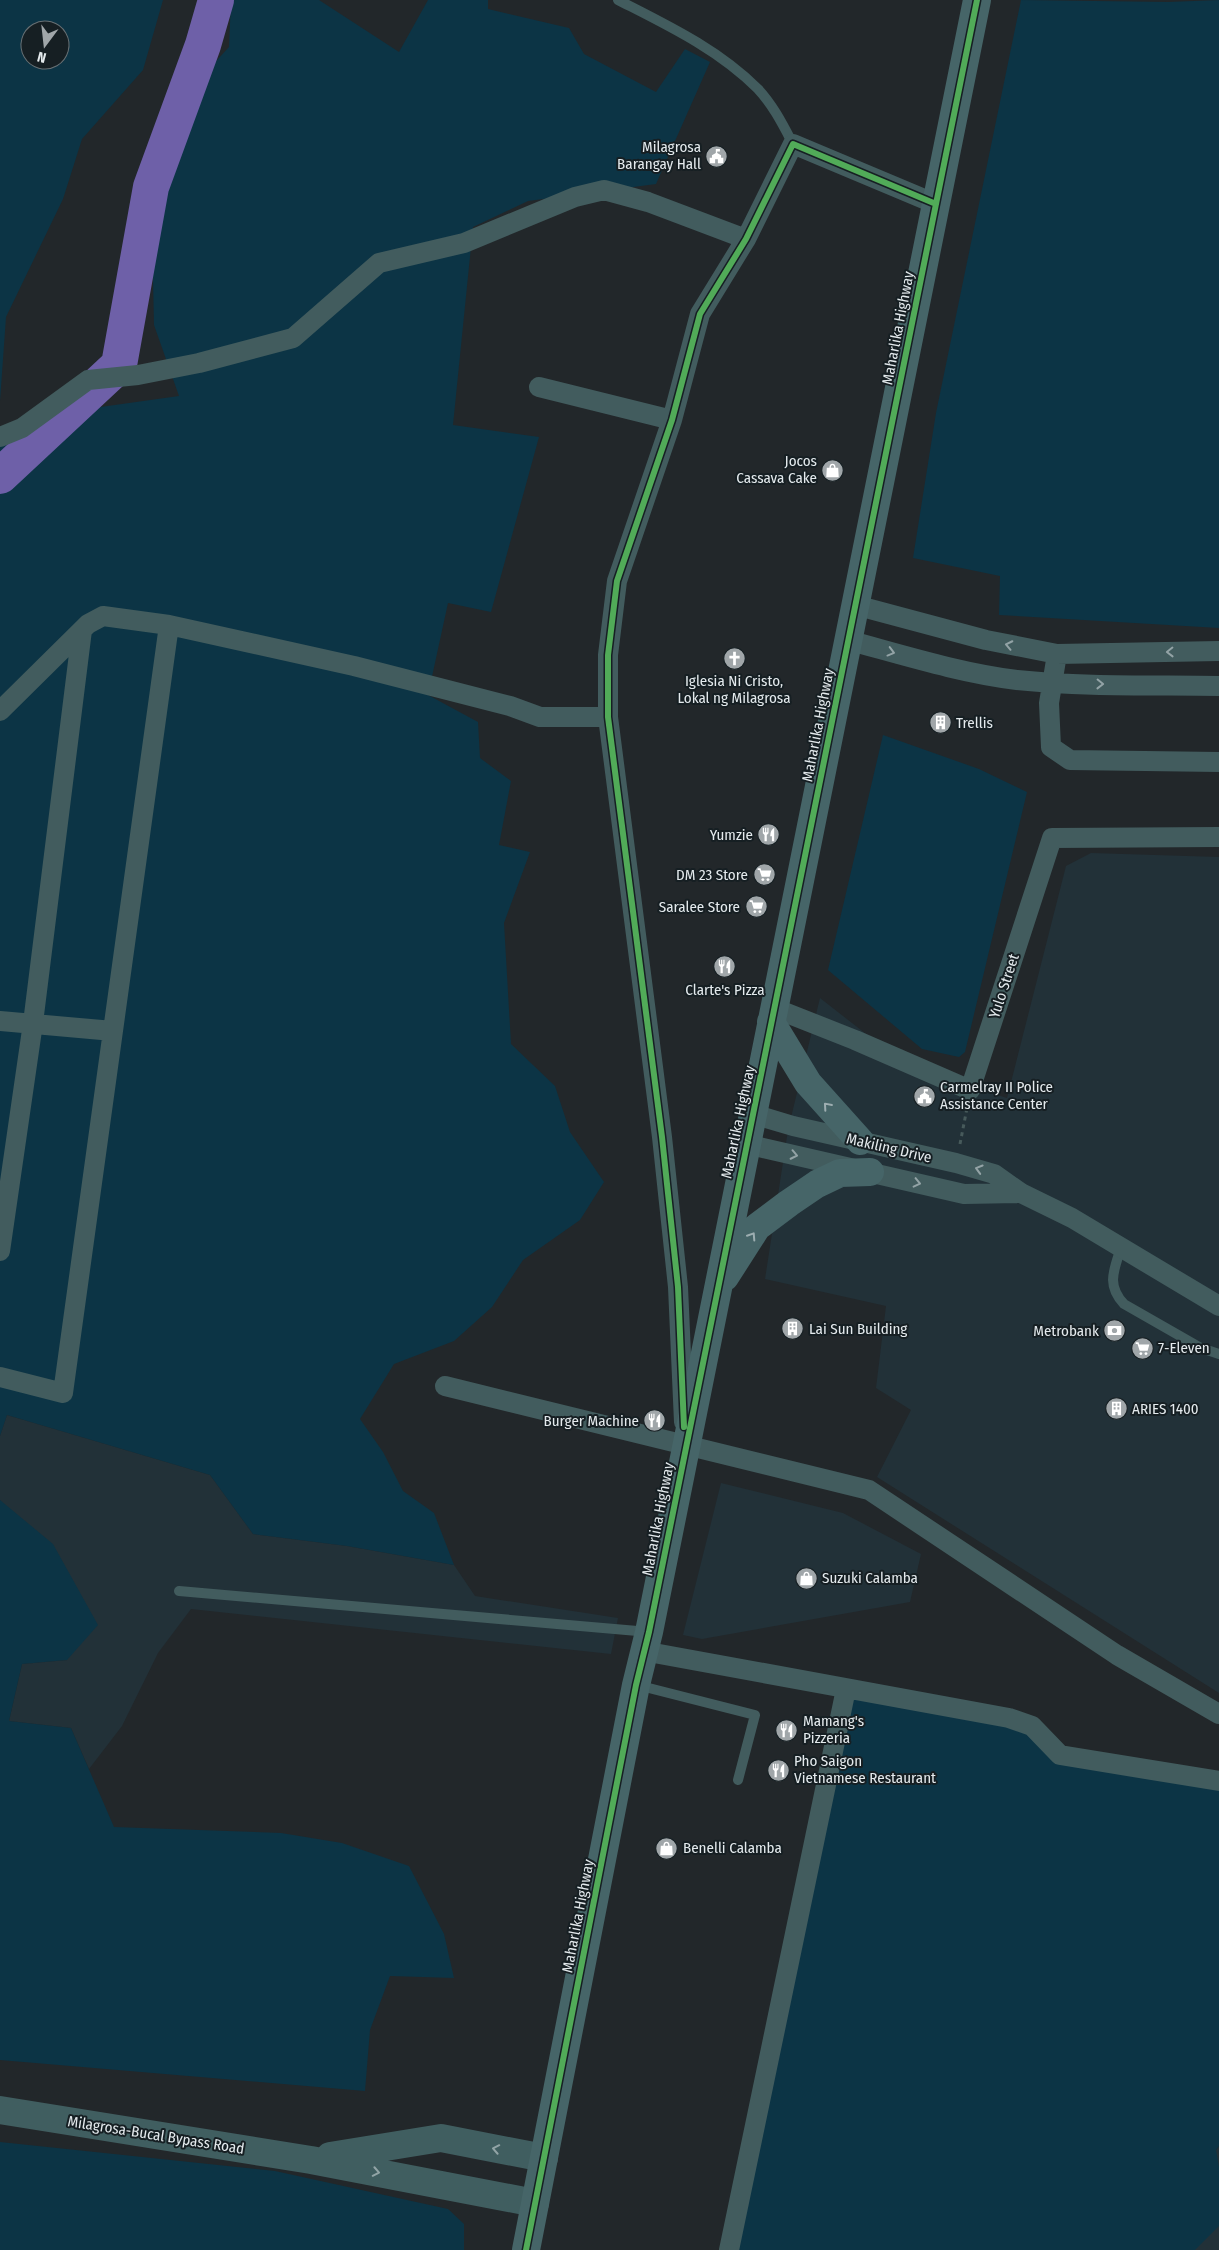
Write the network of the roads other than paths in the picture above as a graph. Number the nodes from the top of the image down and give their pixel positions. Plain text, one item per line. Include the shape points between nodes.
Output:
1 (618, 0) edge
2 (977, 0) edge
3 (793, 144) junction
4 (936, 204) junction
5 (746, 240) junction
6 (539, 387) dead end
7 (672, 420) junction
8 (0, 436) edge
9 (855, 605) junction
10 (169, 625) junction
11 (82, 630) junction
12 (847, 640) junction
13 (1219, 651) edge
14 (1057, 654) junction
15 (1052, 683) junction
16 (1219, 686) edge
17 (0, 711) edge
18 (608, 717) junction
19 (1219, 762) edge
20 (1219, 837) edge
21 (772, 1015) junction
22 (0, 1021) edge
23 (33, 1023) junction
24 (113, 1031) junction
25 (753, 1114) junction
26 (860, 1141) junction
27 (746, 1144) junction
28 (870, 1172) junction
29 (1021, 1193) junction
30 (1122, 1248) junction
31 (0, 1251) edge
32 (716, 1291) junction
33 (1219, 1306) edge
34 (1219, 1354) edge
35 (0, 1377) edge
36 (445, 1386) dead end
37 (685, 1446) junction
38 (179, 1591) dead end
39 (646, 1641) junction
40 (636, 1685) junction
41 (846, 1689) junction
42 (1219, 1714) edge
43 (738, 1780) dead end
44 (1219, 1781) edge
45 (0, 2110) edge
46 (544, 2158) junction
47 (311, 2160) junction
48 (535, 2203) junction
49 (526, 2250) edge
50 (729, 2250) edge

1 - 3 lane via 697,41 729,65 758,89 775,110
2 - 4 highway, Maharlika Highway
3 - 4 street
3 - 5 street
4 - 9 highway, Maharlika Highway
5 - 7 street via 700,314
5 - 8 street via 648,202 604,190 575,197 464,243 379,263 293,338 199,363 138,375 88,380 22,428
6 - 7 street
7 - 18 street via 616,581 608,655
9 - 12 highway, Maharlika Highway
14 -> 9 street via 986,640
10 - 11 street via 103,616
10 - 18 street via 354,666 510,706 540,717
10 - 24 street
11 - 17 street
11 - 23 street
12 -> 15 street via 983,674
12 - 21 highway, Maharlika Highway
13 -> 14 street
14 - 15 street
15 -> 16 street
15 - 19 street via 1049,703 1051,748 1070,760
18 - 37 street via 678,1287
20 - 21 street, Yulo Street via 1052,838 970,1090 854,1040
21 - 25 highway, Maharlika Highway
26 -> 21 highway via 808,1083
22 - 23 street
23 - 24 street
23 - 31 street
24 - 35 street via 63,1393
25 - 26 street, Makiling Drive
25 - 27 highway, Maharlika Highway
29 -> 26 street, Makiling Drive via 994,1174
27 -> 28 street, Makiling Drive
27 - 32 highway, Maharlika Highway
28 -> 29 street, Makiling Drive via 964,1194
32 -> 28 highway via 757,1227 817,1184 840,1173
29 - 30 street, Makiling Drive
30 - 33 street, Makiling Drive
30 - 34 lane via 1113,1275 1114,1294 1124,1304 1201,1348
32 - 37 highway, Maharlika Highway
36 - 37 street
37 - 39 highway, Maharlika Highway
37 - 42 street via 869,1490 1117,1655
38 - 39 lane
39 - 40 highway, Maharlika Highway
39 - 41 street
40 - 43 lane via 755,1716
40 - 46 highway, Maharlika Highway
41 - 44 street via 1009,1718 1032,1726 1060,1756
41 - 50 street
45 - 47 main road, Milagrosa-Bucal Bypass Road
46 -> 47 main road, Milagrosa-Bucal Bypass Road via 441,2138
46 - 48 highway, Maharlika Highway
47 -> 48 main road, Milagrosa-Bucal Bypass Road
48 - 49 highway, Maharlika Highway

